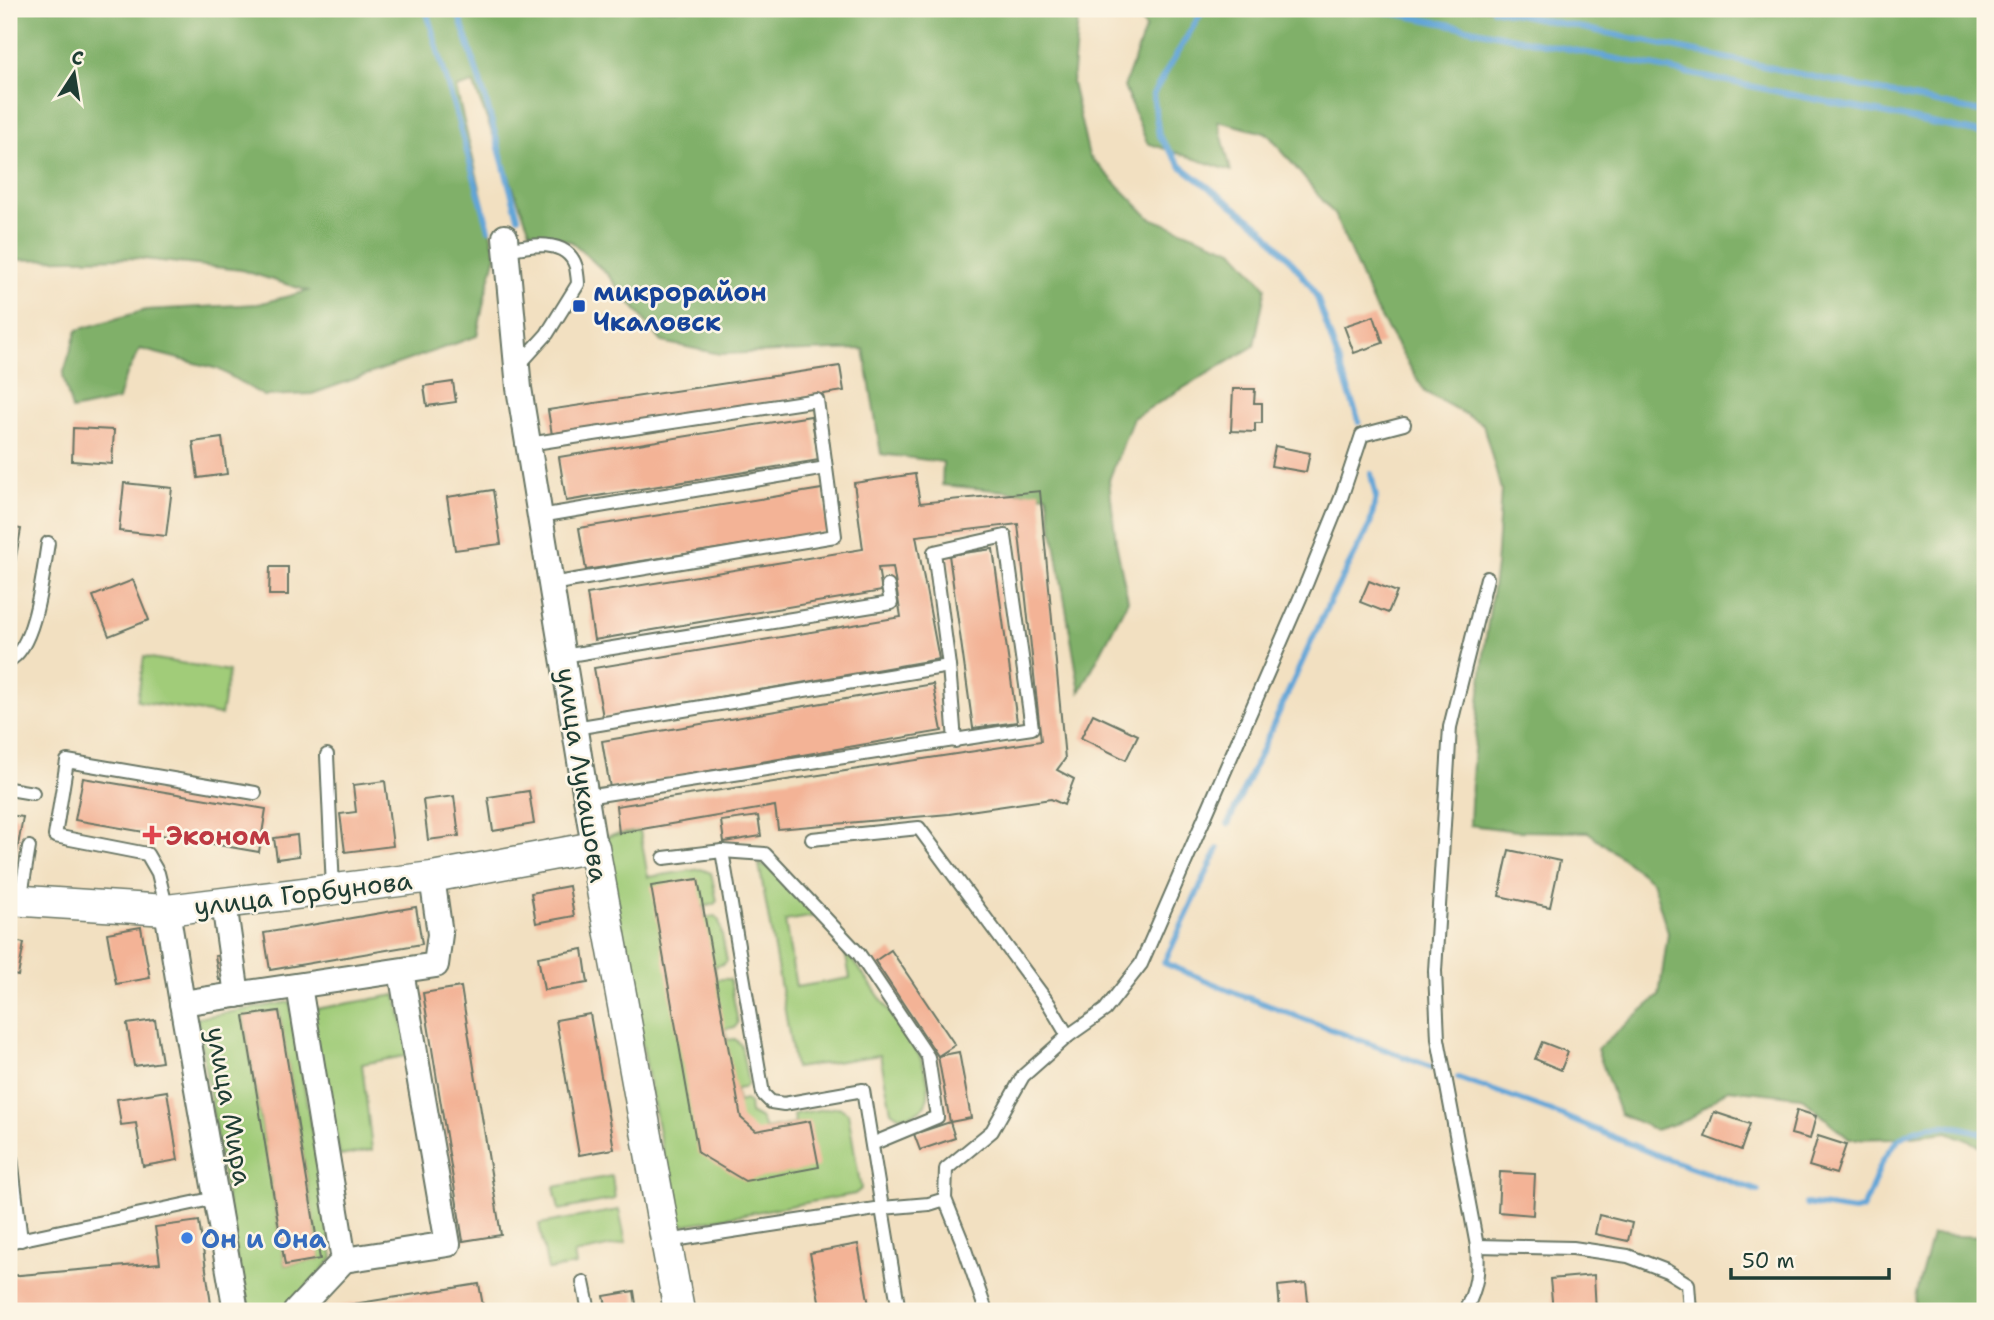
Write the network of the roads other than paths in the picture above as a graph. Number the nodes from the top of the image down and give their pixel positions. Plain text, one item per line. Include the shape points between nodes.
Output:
1 (506, 243) joint
2 (517, 366) junction
3 (1404, 424) dead end
4 (528, 444) junction
5 (826, 468) junction
6 (540, 516) junction
7 (48, 543) dead end
8 (1486, 578) dead end
9 (551, 584) junction
10 (888, 586) dead end
11 (563, 656) junction
12 (9, 660) edge
13 (949, 666) junction
14 (575, 729) junction
15 (955, 741) junction
16 (327, 755) dead end
17 (9, 789) edge
18 (33, 793) dead end
19 (255, 793) dead end
20 (586, 797) junction
21 (812, 839) dead end
22 (594, 847) junction
23 (29, 848) dead end
24 (722, 851) junction
25 (664, 858) dead end
26 (432, 877) junction
27 (334, 889) junction
28 (14, 900) edge
29 (224, 903) junction
30 (167, 910) junction
31 (401, 971) junction
32 (299, 986) junction
33 (237, 995) junction
34 (182, 1003) junction
35 (1068, 1036) junction
36 (9, 1141) edge
37 (872, 1144) junction
38 (216, 1198) junction
39 (945, 1199) junction
40 (882, 1208) junction
41 (15, 1241) edge
42 (667, 1241) junction
43 (1477, 1246) junction
44 (344, 1260) junction
45 (583, 1282) dead end
46 (236, 1311) edge
47 (296, 1311) edge
48 (589, 1311) edge
49 (679, 1311) edge
50 (899, 1311) edge
51 (986, 1311) edge
52 (1465, 1311) edge
53 (1690, 1311) edge

1 - 2 street, улица Лукашова
1 - 2 lane via 565,250 576,265 578,284 547,334
2 - 4 street, улица Лукашова
3 - 35 lane via 1362,435 1307,582 1141,964 1105,1010
4 - 5 lane via 817,400
4 - 6 street, улица Лукашова
5 - 6 lane
5 - 9 lane via 835,536
6 - 9 street, улица Лукашова
7 - 12 lane via 32,626 17,656
8 - 43 lane via 1450,727 1435,971 1438,1039
9 - 11 street, улица Лукашова
10 - 11 lane via 891,603
11 - 14 street, улица Лукашова
13 - 14 lane
13 - 15 lane
13 - 15 lane via 934,552 1005,536 1032,728
14 - 20 street, улица Лукашова
15 - 20 lane
16 - 27 lane
17 - 18 lane
19 - 30 lane via 67,761 55,836 147,854 158,873
20 - 22 street, улица Лукашова
21 - 35 lane via 919,828
22 - 26 street, улица Горбунова
22 - 42 street, улица Лукашова
23 - 28 lane
24 - 25 lane
24 - 37 lane via 763,1094 771,1102 783,1104 863,1090
24 - 37 lane via 765,854 859,954 928,1057 937,1117
26 - 27 street, улица Горбунова
26 - 31 street via 440,934 436,965
27 - 29 street, улица Горбунова
28 - 30 street, улица Горбунова
29 - 30 street, улица Горбунова
29 - 33 street
30 - 34 street, улица Мира
31 - 32 street
31 - 44 street via 448,1244
32 - 33 street
32 - 44 street
33 - 34 street
34 - 38 street, улица Мира
35 - 39 lane via 1023,1076 992,1131 946,1169
36 - 41 lane
37 - 40 lane
38 - 41 lane
38 - 46 street, улица Мира
39 - 40 lane
39 - 51 lane
40 - 42 lane
40 - 50 lane
42 - 49 street, улица Лукашова
43 - 52 lane via 1479,1272
43 - 53 lane via 1573,1248 1628,1256 1688,1284
44 - 47 street
45 - 48 lane

